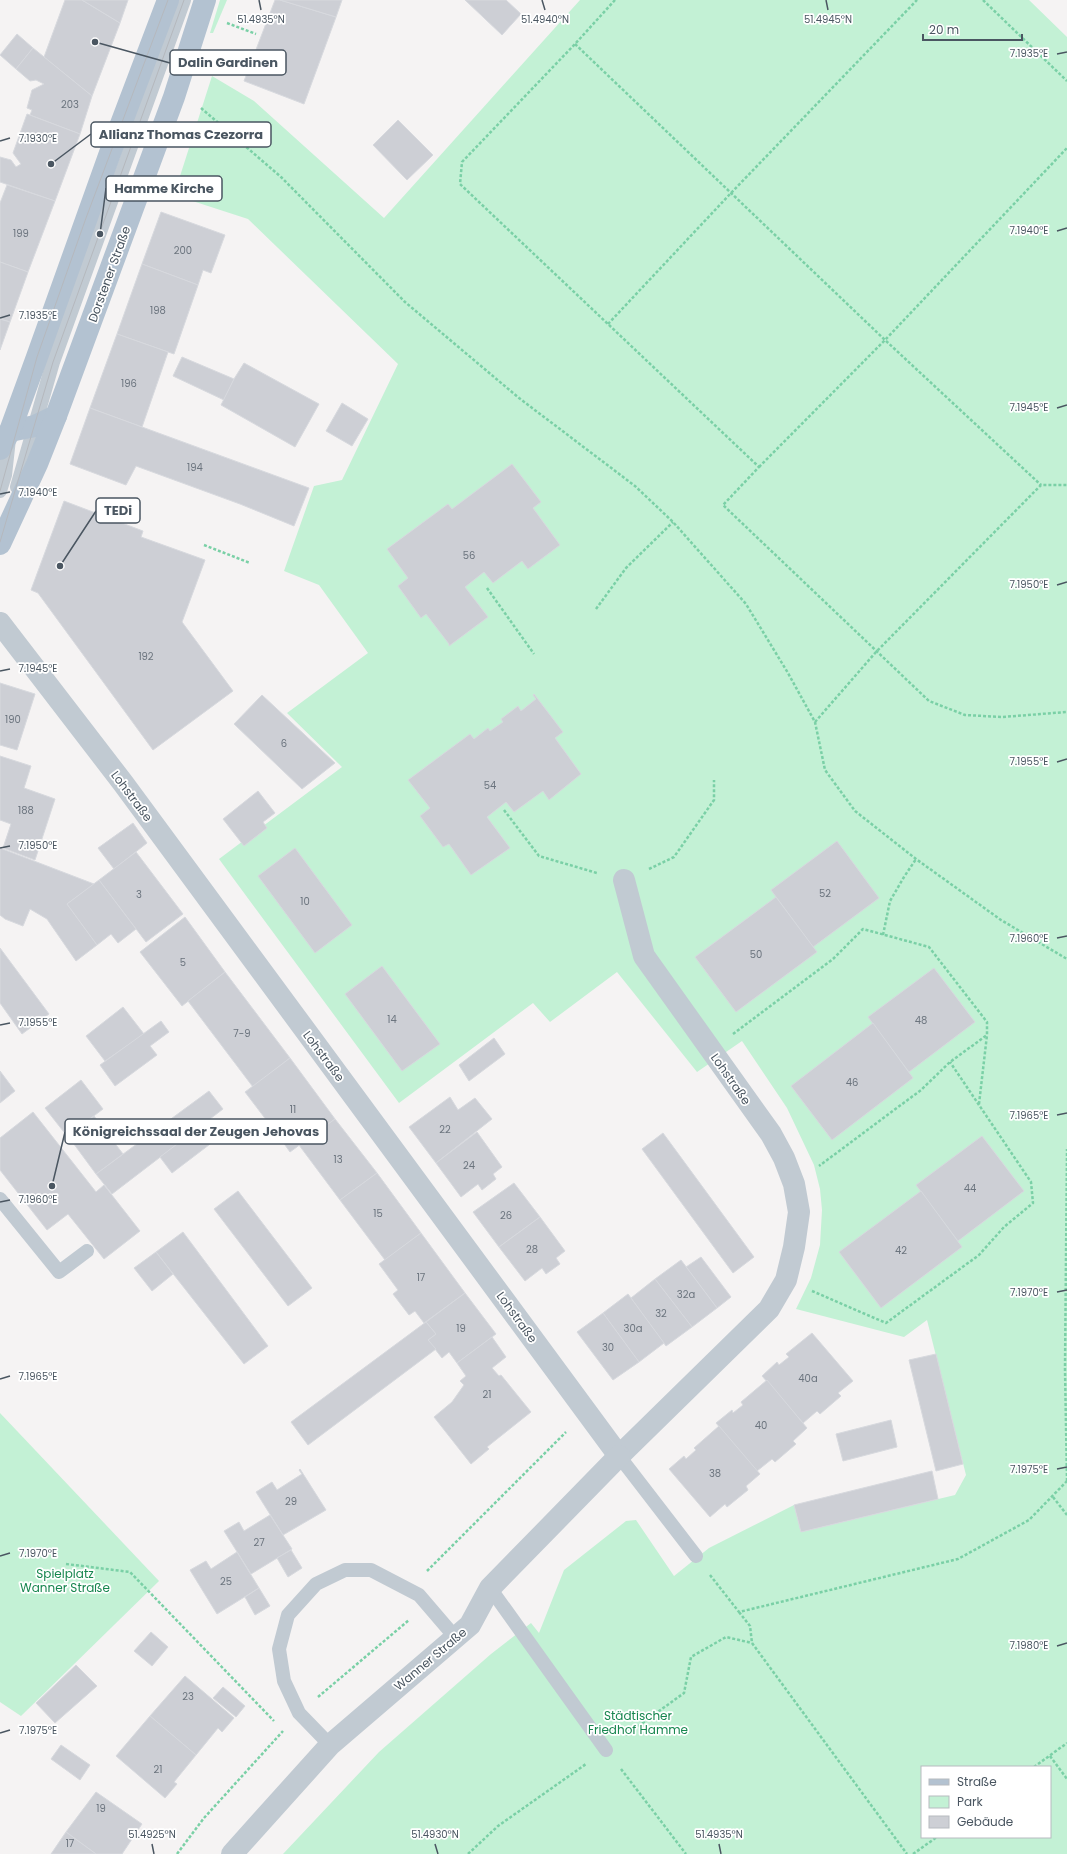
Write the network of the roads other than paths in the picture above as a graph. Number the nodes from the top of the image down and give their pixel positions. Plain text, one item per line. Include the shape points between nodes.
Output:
1 (168, 0) edge
2 (184, 0) edge
3 (204, 0) edge
4 (56, 416) junction
5 (35, 426) junction
6 (3, 436) edge
7 (0, 491) edge
8 (0, 543) edge
9 (0, 623) edge
10 (624, 880) road end
11 (0, 1199) edge
12 (87, 1251) dead end
13 (619, 1456) junction
14 (696, 1556) road end
15 (490, 1588) junction
16 (454, 1637) junction
17 (330, 1745) junction
18 (606, 1750) road end
19 (232, 1854) edge

1 - 6 main road
2 - 5 lane via 53,362
3 - 4 main road, Dorstener Straße via 174,97
4 - 5 main road
4 - 8 main road, Dorstener Straße
5 - 6 main road
5 - 8 lane
6 - 7 lane via 5,475
9 - 13 street, Lohstraße via 123,783
10 - 13 street, Lohstraße via 644,956 770,1134 784,1158 794,1184 799,1212 786,1280 769,1309
11 - 12 lane via 58,1272
13 - 14 lane
13 - 15 street, Wanner Straße
15 - 16 street, Wanner Straße via 470,1625
15 - 18 lane
16 - 17 street, Wanner Straße
16 - 17 lane via 419,1595 371,1570 345,1570 316,1584 288,1615 279,1649 284,1681 299,1713
17 - 19 street, Wanner Straße

